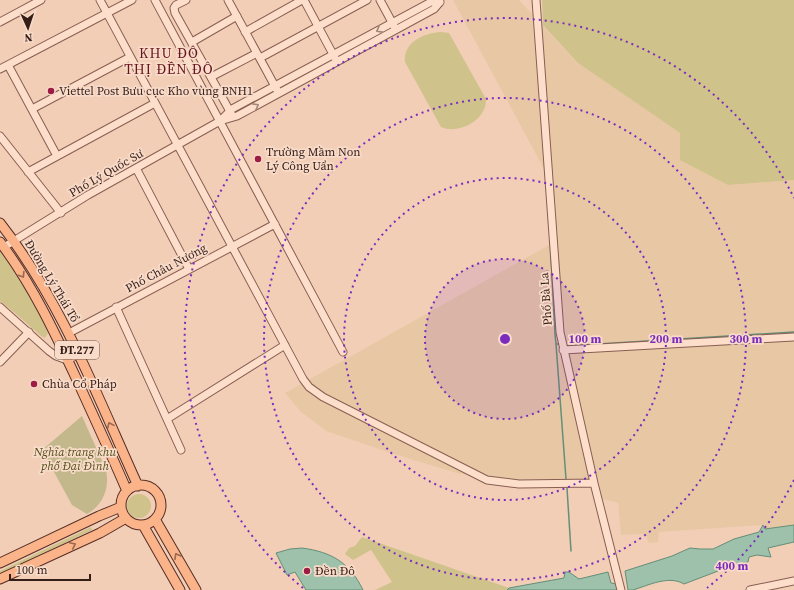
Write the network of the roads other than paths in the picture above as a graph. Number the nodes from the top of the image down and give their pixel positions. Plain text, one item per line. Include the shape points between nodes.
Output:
1 (41, 0) edge
2 (100, 0) edge
3 (132, 0) edge
4 (155, 0) edge
5 (186, 0) edge
6 (228, 0) edge
7 (303, 0) edge
8 (367, 0) edge
9 (380, 0) edge
10 (536, 0) edge
11 (439, 1) edge
12 (107, 13) junction
13 (237, 16) junction
14 (0, 22) edge
15 (394, 26) junction
16 (318, 27) junction
17 (245, 32) junction
18 (192, 42) junction
19 (258, 56) junction
20 (130, 57) junction
21 (335, 58) junction
22 (8, 65) junction
23 (0, 69) edge
24 (211, 77) junction
25 (275, 86) junction
26 (279, 93) junction
27 (155, 103) junction
28 (32, 109) junction
29 (231, 115) junction
30 (220, 121) junction
31 (0, 136) edge
32 (177, 145) junction
33 (57, 156) junction
34 (136, 168) junction
35 (28, 172) junction
36 (61, 213) junction
37 (0, 224) edge
38 (275, 224) junction
39 (14, 241) junction
40 (2, 245) edge
41 (231, 246) junction
42 (189, 268) junction
43 (0, 307) edge
44 (116, 308) junction
45 (29, 332) junction
46 (69, 333) junction
47 (794, 337) edge
48 (285, 345) junction
49 (563, 350) junction
50 (343, 352) dead end
51 (79, 354) junction
52 (67, 360) junction
53 (0, 362) edge
54 (167, 419) junction
55 (181, 450) dead end
56 (594, 483) junction
57 (138, 486) junction
58 (127, 491) junction
59 (121, 507) junction
60 (126, 518) junction
61 (155, 519) junction
62 (143, 525) junction
63 (0, 563) edge
64 (0, 580) edge
65 (794, 581) edge
66 (770, 588) edge
67 (180, 590) edge
68 (196, 590) edge
69 (621, 590) edge
70 (750, 590) edge

1 - 14 street
2 - 12 street
3 - 12 street
4 - 30 street
5 - 18 street via 174,8
6 - 13 street
7 - 16 street
7 - 17 street
8 - 16 street
9 - 15 street
10 - 49 street, Phố Bà La
11 - 15 street via 434,9
12 - 20 street
12 - 22 street
13 - 17 street
13 - 18 street
15 - 21 street
16 - 19 street
16 - 21 street
17 - 19 street
18 - 24 street
19 - 24 street
19 - 25 street
20 - 27 street
20 - 28 street
21 - 25 street
21 - 26 street
22 - 23 street
22 - 28 street
24 - 29 street
25 - 26 street
25 - 29 street
29 -> 26 street
27 - 32 street
27 - 33 street
28 - 33 street
29 - 30 street, Phố Lý Quốc Sư
30 - 32 street, Phố Lý Quốc Sư
30 - 38 street
31 - 35 street
32 - 34 street, Phố Lý Quốc Sư
32 - 41 street
33 - 35 street
34 - 36 street, Phố Lý Quốc Sư
34 - 42 street
35 - 36 street
36 - 39 street, Phố Lý Quốc Sư
37 - 39 main road, Đường Lý Thái Tổ / ĐT.277
38 - 41 street, Phố Châu Nương
38 - 50 street
39 - 40 street, Phố Lý Quốc Sư
39 - 46 main road, Đường Lý Thái Tổ / ĐT.277
40 -> 52 main road, Đường Lý Thái Tổ / ĐT.277 via 33,293
41 - 42 street, Phố Châu Nương
41 - 48 street
42 - 44 street, Phố Châu Nương
43 - 45 street
44 - 46 street, Phố Châu Nương
44 - 54 street
45 - 52 street via 54,355
45 - 53 street
46 - 51 main road, Đường Lý Thái Tổ / ĐT.277
47 - 49 street
48 - 54 street
48 - 56 street via 306,383 323,397 477,476 513,484
49 - 56 street, Phố Bà La
51 - 52 street
57 -> 51 main road, Đường Lý Thái Tổ / ĐT.277
52 - 58 main road, Đường Lý Thái Tổ / ĐT.277
54 - 55 street
56 - 69 street, Phố Bà La
57 - 58 main road
57 - 61 main road via 150,488 158,496 160,508
58 - 59 main road
59 - 60 main road
59 - 63 main road
60 - 62 main road via 135,524
64 -> 60 main road
61 - 62 main road
68 -> 61 main road
62 - 67 main road
65 - 66 street
66 - 70 street

